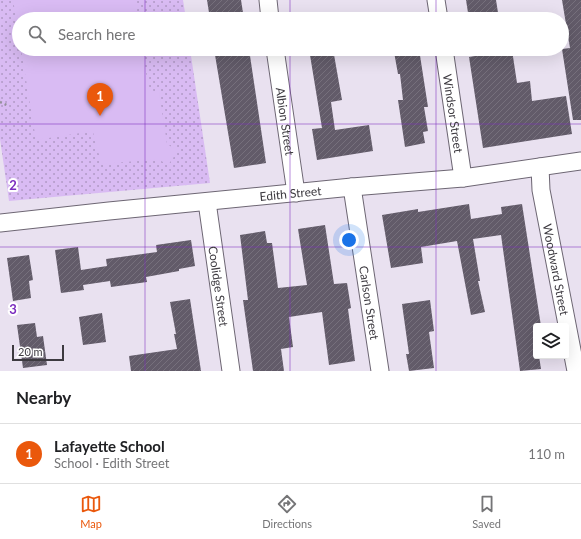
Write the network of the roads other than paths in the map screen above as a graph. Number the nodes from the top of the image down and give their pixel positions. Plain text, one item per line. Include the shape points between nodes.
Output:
1 (268, 0) edge
2 (436, 0) edge
3 (269, 12) edge
4 (438, 12) edge
5 (276, 56) edge
6 (445, 56) edge
7 (581, 161) edge
8 (540, 167) junction
9 (463, 178) junction
10 (352, 187) junction
11 (296, 193) junction
12 (207, 202) junction
13 (0, 224) edge
14 (231, 371) edge
15 (380, 371) edge
16 (576, 371) edge

1 - 3 street
2 - 4 street
5 - 11 street, Albion Street
6 - 9 street, Windsor Street
7 - 8 street, Edith Street
8 - 9 street, Edith Street
8 - 16 street, Woodward Street via 541,190
9 - 10 street, Edith Street
10 - 11 street, Edith Street
10 - 15 street, Carlson Street
11 - 12 street, Edith Street
12 - 13 street, Edith Street
12 - 14 street, Coolidge Street

